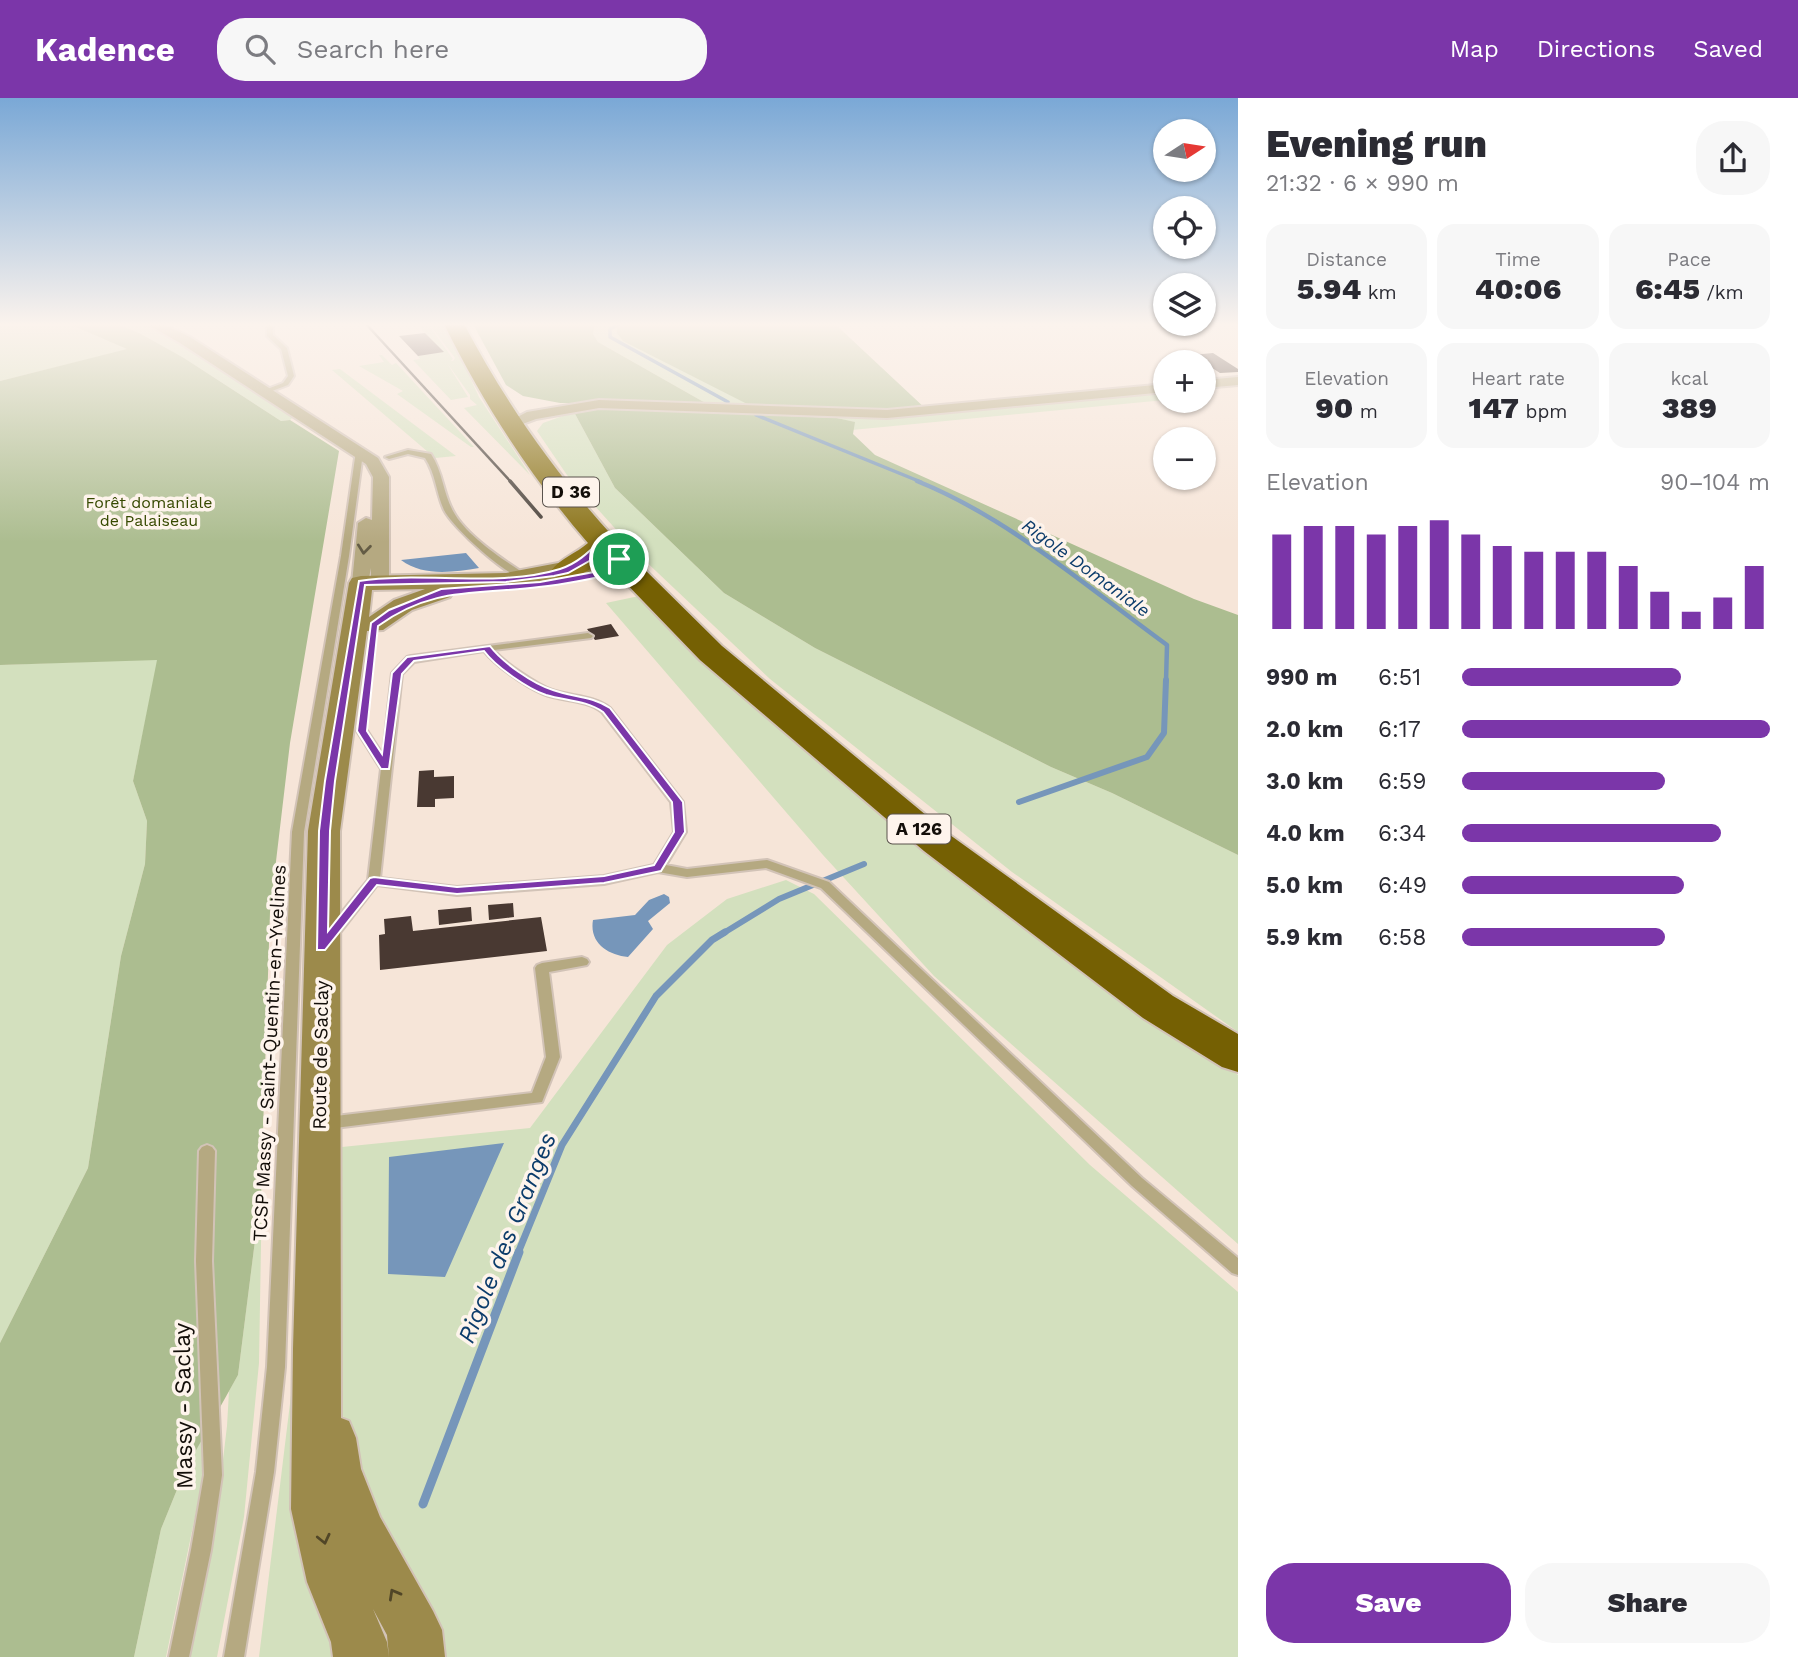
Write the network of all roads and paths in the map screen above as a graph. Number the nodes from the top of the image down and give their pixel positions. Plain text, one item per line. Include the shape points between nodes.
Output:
1 (271, 397) edge
2 (495, 397) edge
3 (503, 397) edge
4 (1072, 397) edge
5 (511, 417) junction
6 (359, 453) junction
7 (383, 462) junction
8 (624, 558) junction
9 (565, 571) joint
10 (525, 578) junction
11 (370, 589) junction
12 (441, 592) junction
13 (374, 625) junction
14 (588, 636) dead end
15 (487, 648) junction
16 (362, 731) junction
17 (385, 767) junction
18 (324, 831) junction
19 (657, 868) junction
20 (374, 881) junction
21 (321, 947) junction
22 (582, 962) dead end
23 (1238, 1048) edge
24 (1238, 1055) edge
25 (319, 1124) junction
26 (207, 1151) dead end
27 (1238, 1268) edge
28 (316, 1349) junction
29 (179, 1657) edge
30 (234, 1657) edge
31 (361, 1657) edge
32 (417, 1657) edge

1 - 6 street
2 - 5 main road, D 36
3 - 5 main road, D 36
4 - 5 street via 887,414 621,403
5 - 8 main road, D 36
6 - 7 street
6 - 30 lane, TCSP Massy - Saint-Quentin-en-Yvelines via 298,832 276,1367 265,1472
7 - 10 lane via 408,452 428,456 448,511 496,560
7 - 11 street
8 - 9 main road via 588,558
8 - 12 main road via 540,585
8 - 23 highway, A 126 via 812,724 950,834
8 - 24 highway, A 126 via 710,653 937,843 1158,1007
9 - 10 main road
10 - 11 main road
11 - 12 main road
11 - 13 main road
11 - 18 main road, Route de Saclay
12 - 13 main road via 403,605
13 - 16 main road
14 - 15 lane
15 - 17 lane via 411,659 397,673
15 - 19 lane via 497,661 547,692 597,703 607,710 677,802 680,832
16 - 17 lane
16 - 18 main road
17 - 20 lane
18 - 21 main road, Route de Saclay
19 - 20 lane via 604,880 457,891
19 - 27 lane via 687,873 767,864 825,886 1137,1182
20 - 21 lane
21 - 25 main road, Route de Saclay
22 - 25 lane via 542,968 553,1057 537,1098
25 - 28 main road, Route de Saclay
26 - 29 lane, Massy - Saclay via 204,1261 213,1475
28 -> 31 main road, Route de Saclay via 317,1509 334,1582
32 -> 28 main road, Route de Saclay via 414,1630 361,1534 336,1469

